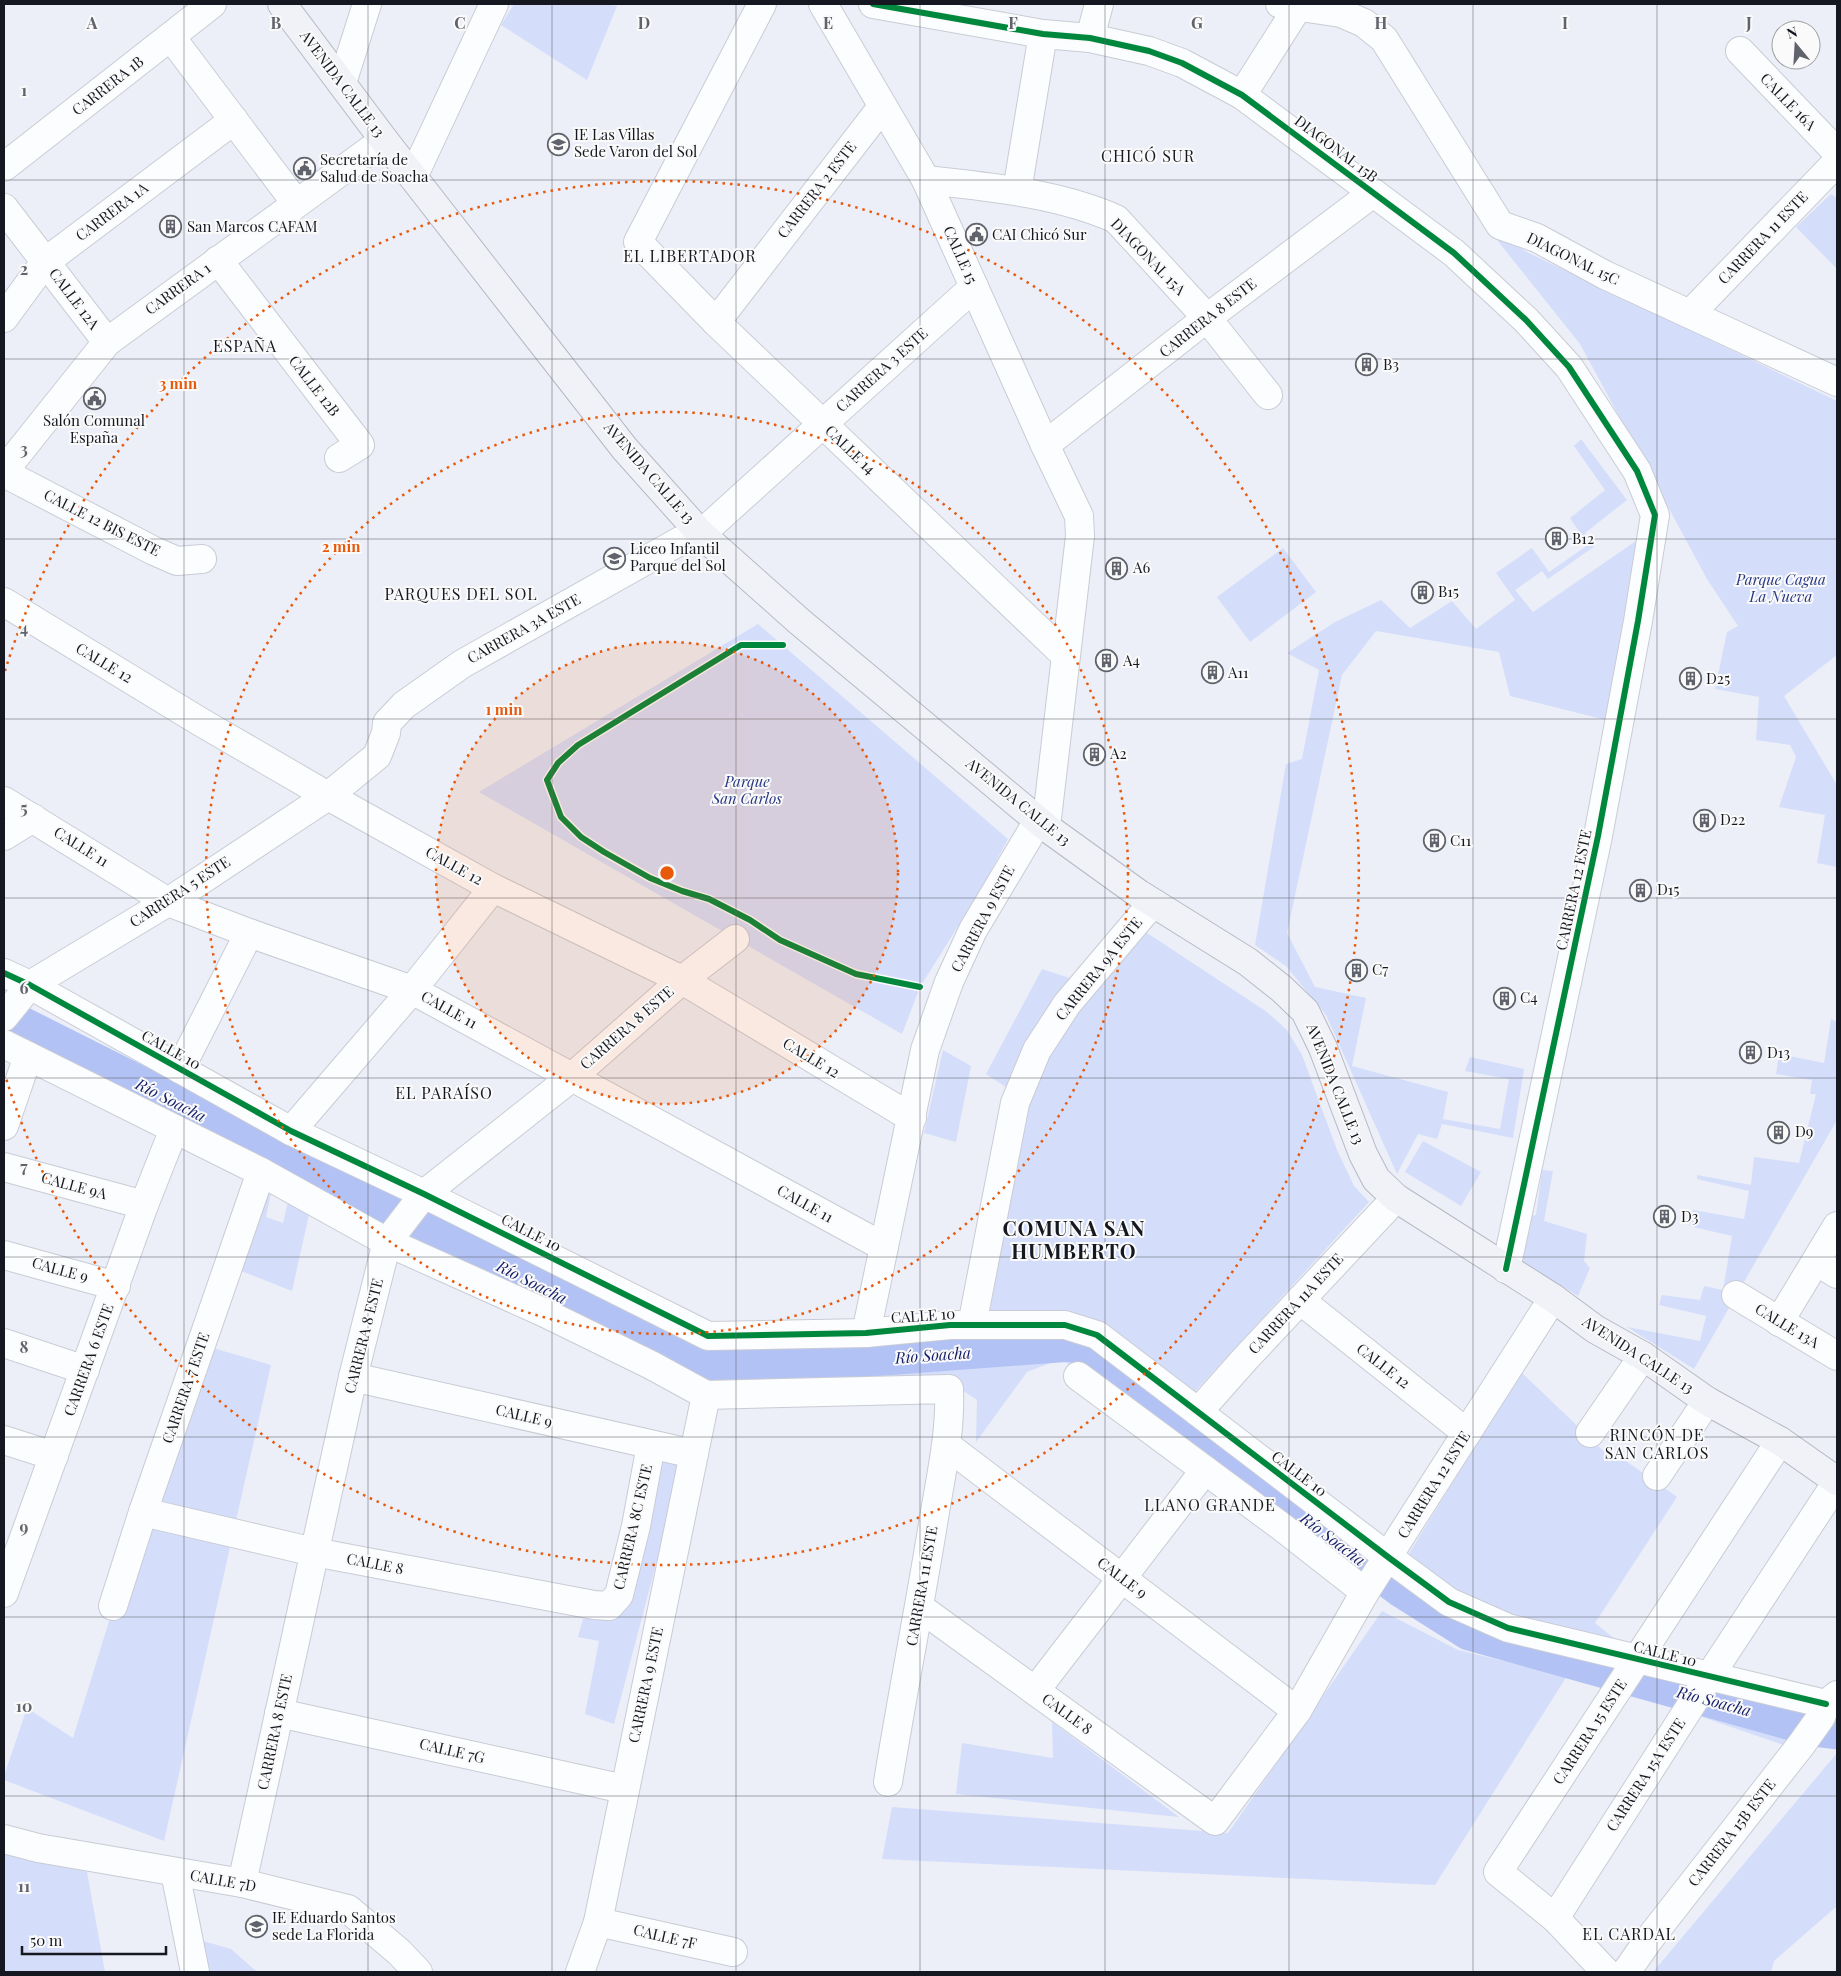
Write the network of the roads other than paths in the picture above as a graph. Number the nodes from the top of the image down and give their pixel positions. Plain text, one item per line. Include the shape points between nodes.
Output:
1 (212, 4) edge
2 (282, 4) edge
3 (367, 4) edge
4 (494, 4) edge
5 (762, 4) edge
6 (823, 4) edge
7 (873, 4) edge
8 (1099, 4) edge
9 (1289, 5) edge
10 (1043, 34) junction
11 (171, 37) junction
12 (1090, 38) junction
13 (1740, 52) dead end
14 (342, 83) junction
15 (1242, 95) junction
16 (882, 107) junction
17 (234, 120) junction
18 (384, 140) junction
19 (1837, 150) edge
20 (1837, 162) edge
21 (4, 167) edge
22 (413, 177) junction
23 (926, 180) junction
24 (1017, 191) junction
25 (1373, 193) junction
26 (296, 203) junction
27 (4, 208) edge
28 (218, 260) junction
29 (45, 262) junction
30 (974, 287) junction
31 (1690, 314) junction
32 (4, 318) edge
33 (1207, 318) junction
34 (716, 322) junction
35 (107, 342) junction
36 (1837, 382) edge
37 (1268, 395) dead end
38 (823, 423) junction
39 (1045, 446) junction
40 (339, 458) dead end
41 (4, 472) edge
42 (1655, 515) joint
43 (701, 534) junction
44 (202, 559) dead end
45 (6, 607) edge
46 (1065, 655) junction
47 (377, 756) joint
48 (328, 796) junction
49 (4, 801) edge
50 (33, 818) junction
51 (1046, 827) junction
52 (4, 836) edge
53 (493, 888) junction
54 (168, 902) junction
55 (1155, 904) junction
56 (249, 933) junction
57 (735, 939) dead end
58 (4, 973) edge
59 (682, 980) junction
60 (30, 985) junction
61 (412, 990) junction
62 (4, 1016) edge
63 (4, 1044) edge
64 (28, 1056) junction
65 (180, 1070) junction
66 (572, 1077) junction
67 (912, 1118) junction
68 (4, 1126) edge
69 (174, 1129) junction
70 (291, 1131) junction
71 (4, 1167) edge
72 (261, 1172) junction
73 (424, 1194) junction
74 (1396, 1198) junction
75 (144, 1205) junction
76 (1837, 1226) edge
77 (387, 1242) junction
78 (884, 1247) junction
79 (4, 1255) edge
80 (1826, 1268) edge
81 (1506, 1269) junction
82 (116, 1286) junction
83 (1736, 1295) dead end
84 (1553, 1298) junction
85 (1300, 1300) junction
86 (1779, 1322) junction
87 (972, 1326) junction
88 (866, 1333) junction
89 (4, 1343) edge
90 (1643, 1356) junction
91 (1837, 1356) edge
92 (85, 1370) junction
93 (1078, 1376) dead end
94 (353, 1378) junction
95 (706, 1395) junction
96 (1707, 1401) junction
97 (1198, 1412) junction
98 (1467, 1433) junction
99 (1590, 1433) dead end
100 (4, 1440) edge
101 (1780, 1442) junction
102 (651, 1445) junction
103 (946, 1445) junction
104 (694, 1454) junction
105 (54, 1456) junction
106 (1205, 1470) junction
107 (1657, 1476) dead end
108 (1837, 1482) edge
109 (143, 1512) junction
110 (14, 1533) edge
111 (314, 1552) junction
112 (1377, 1574) junction
113 (1122, 1578) junction
114 (4, 1593) edge
115 (113, 1606) dead end
116 (609, 1606) joint
117 (919, 1607) junction
118 (1629, 1672) junction
119 (1036, 1691) junction
120 (1700, 1691) junction
121 (1828, 1705) edge
122 (1297, 1711) junction
123 (279, 1712) junction
124 (888, 1782) dead end
125 (624, 1789) junction
126 (1215, 1821) joint
127 (4, 1840) edge
128 (175, 1872) junction
129 (242, 1883) junction
130 (1554, 1918) junction
131 (598, 1922) junction
132 (733, 1952) dead end
133 (195, 1972) edge
134 (418, 1972) edge
135 (580, 1972) edge
136 (1606, 1972) edge
137 (1626, 1972) edge

1 - 11 street, CARRERA 1B
2 - 14 main road, AVENIDA CALLE 13
3 - 14 street
4 - 22 street
5 - 34 street, CALLE 14 via 638,242
6 - 16 street, CALLE 15
7 - 10 street, DIAGONAL 15B
8 - 12 street
9 - 15 street
9 - 31 street, DIAGONAL 15C via 1341,13 1364,23 1384,40 1500,225 1537,238 1605,275
10 - 12 street, DIAGONAL 15B
10 - 24 street
11 - 17 street
11 - 21 street, CARRERA 1B
12 - 15 street, DIAGONAL 15B via 1149,51 1182,63
13 - 19 street, CALLE 16A
14 - 18 main road, AVENIDA CALLE 13
15 - 25 street, DIAGONAL 15B
16 - 23 street, CALLE 15
16 - 34 street, CARRERA 2 ESTE
17 - 26 street
17 - 29 street, CARRERA 1A
18 - 22 main road, AVENIDA CALLE 13
18 - 26 street, CARRERA 1
20 - 31 street, CARRERA 11 ESTE
22 - 43 main road, AVENIDA CALLE 13 via 625,448
23 - 24 street, DIAGONAL 15A
23 - 30 street, CALLE 15
24 - 33 street, DIAGONAL 15A via 1098,211 1116,219
25 - 33 street, CARRERA 8 ESTE
25 - 42 street, DIAGONAL 15B via 1454,253 1526,320 1569,367 1637,470
26 - 28 street, CARRERA 1
27 - 29 street, CALLE 12A
28 - 35 street, CARRERA 1
28 - 40 street, CALLE 12B via 360,445
29 - 32 street, CARRERA 1A
29 - 35 street, CALLE 12A
30 - 38 street, CARRERA 3 ESTE
30 - 39 street, CALLE 15
31 - 36 street, DIAGONAL 15C
33 - 37 street, DIAGONAL 15A
33 - 39 street, CARRERA 8 ESTE
34 - 38 street, CALLE 14
35 - 41 street, CARRERA 1
38 - 43 street, CARRERA 3 ESTE
38 - 46 street, CALLE 14
39 - 46 street, CALLE 15 via 1079,516 1080,536
41 - 44 street, CALLE 12 BIS ESTE via 176,561
42 - 81 street, CARRERA 12 ESTE via 1598,836
43 - 47 street, CARRERA 3A ESTE via 680,541 462,664 387,722
43 - 51 main road, AVENIDA CALLE 13 via 800,622
45 - 48 street, CALLE 12
46 - 51 street
47 - 48 street, CARRERA 5 ESTE
48 - 53 street, CALLE 12
48 - 54 street, CARRERA 5 ESTE
49 - 50 street, CALLE 11
50 - 52 street
50 - 54 street, CALLE 11
51 - 55 main road, AVENIDA CALLE 13
51 - 67 street, CARRERA 9 ESTE via 1036,824 973,930 953,973 925,1050
53 - 59 street, CALLE 12
53 - 61 street
54 - 56 street, CALLE 11
54 - 60 street, CARRERA 5 ESTE
55 - 74 main road, AVENIDA CALLE 13 via 1248,962 1305,1011 1323,1048 1363,1154 1376,1179
55 - 87 street, CARRERA 9A ESTE via 1067,1004 1037,1050 1015,1103
56 - 61 street, CALLE 11
56 - 65 street
57 - 59 street, CARRERA 8 ESTE
58 - 60 street, CALLE 10
59 - 66 street, CARRERA 8 ESTE
59 - 67 street, CALLE 12
60 - 62 street
60 - 65 street, CALLE 10
61 - 66 street, CALLE 11
61 - 70 street
63 - 64 street
64 - 68 street
64 - 69 street
65 - 70 street, CALLE 10
66 - 73 street, CARRERA 8 ESTE
66 - 78 street, CALLE 11
67 - 78 street, CARRERA 9 ESTE
69 - 72 street
69 - 75 street, CARRERA 6 ESTE
70 - 73 street, CALLE 10
71 - 75 street, CALLE 9A
72 - 77 street
72 - 109 street, CARRERA 7 ESTE
73 - 77 street, CARRERA 8 ESTE
73 - 88 street, CALLE 10 via 708,1336
74 - 81 main road, AVENIDA CALLE 13
74 - 85 street, CARRERA 11A ESTE
75 - 82 street, CARRERA 6 ESTE
76 - 80 street
77 - 94 street, CARRERA 8 ESTE
77 - 95 street via 545,1313
78 - 88 street, CARRERA 9 ESTE
79 - 82 street, CALLE 9
80 - 86 street
81 - 84 main road, AVENIDA CALLE 13
82 - 92 street, CARRERA 6 ESTE
83 - 86 street, CALLE 13A
84 - 90 main road, AVENIDA CALLE 13 via 1595,1329
84 - 98 street, CARRERA 12 ESTE
85 - 97 street, CARRERA 11A ESTE
85 - 98 street, CALLE 12
86 - 91 street, CALLE 13A
87 - 88 street, CALLE 10
87 - 97 street, CALLE 10 via 1065,1325 1097,1335
89 - 92 street
90 - 96 main road, AVENIDA CALLE 13
90 - 99 street
92 - 105 street, CARRERA 6 ESTE
93 - 106 street, CALLE 10
94 - 102 street, CALLE 9
94 - 111 street, CARRERA 8 ESTE
95 - 103 street, CARRERA 11 ESTE via 949,1389
95 - 104 street, CARRERA 9 ESTE
96 - 101 main road, AVENIDA CALLE 13
96 - 107 street
97 - 112 street, CALLE 10
98 - 112 street, CARRERA 12 ESTE
100 - 105 street
101 - 108 main road, AVENIDA CALLE 13
101 - 118 street, CARRERA 15 ESTE
102 - 104 street, CALLE 9
102 - 116 street, CARRERA 8C ESTE via 619,1595
103 - 113 street, CALLE 9
103 - 117 street, CARRERA 11 ESTE
104 - 125 street, CARRERA 9 ESTE
105 - 110 street, CARRERA 6 ESTE
106 - 112 street, CALLE 10
106 - 113 street
108 - 120 street, CARRERA 15A ESTE
109 - 111 street, CALLE 8
109 - 115 street, CARRERA 7 ESTE
110 - 114 street, CARRERA 6 ESTE
111 - 116 street, CALLE 8
111 - 123 street, CARRERA 8 ESTE
112 - 118 street, CALLE 10 via 1508,1628
112 - 122 street, CARRERA 12 ESTE
113 - 119 street
113 - 122 street, CALLE 9
117 - 119 street, CALLE 8
117 - 124 street, CARRERA 11 ESTE
118 - 120 street, CALLE 10
118 - 130 street, CARRERA 15 ESTE via 1498,1872
119 - 126 street, CALLE 8
120 - 121 street, CALLE 10
120 - 130 street, CARRERA 15A ESTE
121 - 137 street, CARRERA 15B ESTE via 1801,1746
122 - 126 street, CARRERA 12 ESTE
123 - 125 street, CALLE 7G
123 - 129 street, CARRERA 8 ESTE
125 - 131 street, CARRERA 9 ESTE
127 - 128 street, CALLE 7D
128 - 129 street, CALLE 7D
128 - 133 street
129 - 134 street, CALLE 7D via 348,1909
130 - 136 street
131 - 132 street, CALLE 7F
131 - 135 street, CARRERA 9 ESTE

